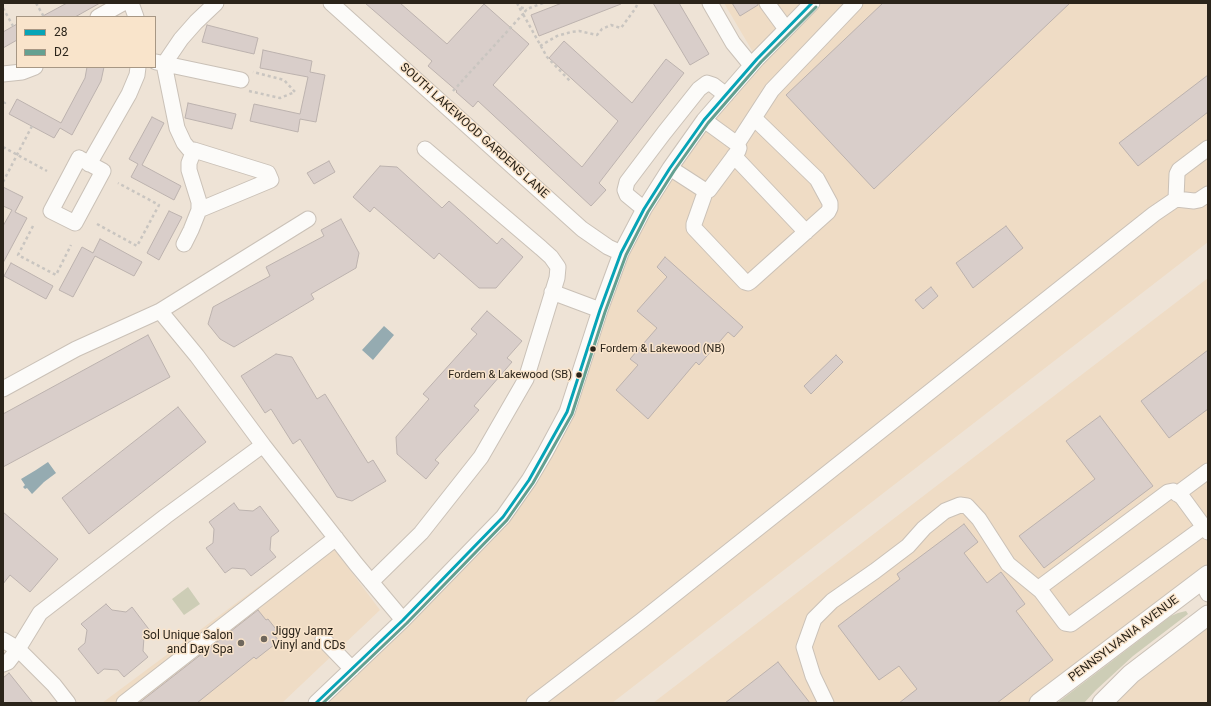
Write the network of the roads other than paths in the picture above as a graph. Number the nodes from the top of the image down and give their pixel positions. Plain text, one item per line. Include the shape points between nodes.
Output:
1 (123, 3) edge
2 (131, 3) edge
3 (216, 3) edge
4 (331, 3) edge
5 (710, 3) edge
6 (767, 3) edge
7 (812, 3) edge
8 (855, 3) edge
9 (100, 16) edge
10 (136, 16) edge
11 (786, 29) junction
12 (159, 63) edge
13 (751, 65) junction
14 (32, 68) edge
15 (138, 68) edge
16 (3, 74) edge
17 (247, 81) road end
18 (726, 95) junction
19 (754, 118) junction
20 (704, 120) junction
21 (1208, 148) edge
22 (425, 149) dead end
23 (194, 150) junction
24 (735, 150) junction
25 (90, 164) dead end
26 (670, 168) junction
27 (706, 190) junction
28 (1208, 194) edge
29 (1176, 199) junction
30 (644, 209) junction
31 (199, 210) junction
32 (308, 219) dead end
33 (806, 232) junction
34 (184, 244) dead end
35 (621, 253) junction
36 (552, 292) junction
37 (600, 310) junction
38 (160, 311) junction
39 (3, 389) edge
40 (263, 445) junction
41 (1208, 471) edge
42 (1177, 494) junction
43 (1206, 529) edge
44 (336, 538) junction
45 (371, 582) junction
46 (1206, 583) edge
47 (1041, 591) junction
48 (1208, 615) edge
49 (403, 620) junction
50 (323, 639) dead end
51 (3, 640) edge
52 (18, 649) junction
53 (3, 664) edge
54 (352, 669) junction
55 (68, 703) edge
56 (124, 703) edge
57 (316, 703) edge
58 (534, 703) edge
59 (826, 703) edge
60 (1039, 703) edge
61 (1102, 703) edge

1 - 9 street
2 - 10 street
3 - 12 street
4 - 35 street, SOUTH LAKEWOOD GARDENS LANE via 582,229
5 - 13 street via 733,43
6 - 11 street
7 - 11 street
8 - 19 street via 772,90
11 - 13 street
12 - 17 street
12 - 23 street via 177,128 184,144
13 - 18 street
14 - 16 street
15 - 25 street via 129,94
18 - 20 street
18 - 30 street via 707,83 699,89 627,182 627,195
19 - 24 street
19 - 33 street via 816,179 830,203 828,212
20 - 24 street
20 - 26 street
21 - 29 street via 1177,174
22 - 36 street via 551,257 558,267
23 - 31 street via 189,170
23 - 31 street via 268,172 271,180
24 - 27 street via 709,190
24 - 33 street
26 - 27 street
26 - 30 street
27 - 33 street via 694,228 745,282 748,283
28 - 29 street via 1194,201
29 - 58 street
30 - 35 street
31 - 34 street
32 - 38 street
35 - 37 street
36 - 37 street
36 - 45 street via 526,379 481,457 421,533
37 - 49 street via 567,412 529,480 503,518
38 - 39 street via 76,348
38 - 40 street
40 - 44 street
40 - 52 street via 40,613
41 - 42 street
42 - 43 street
42 - 47 street via 1173,491 1168,492 1043,584
43 - 47 street via 1071,624 1065,623
44 - 45 street
44 - 56 street
45 - 49 street
46 - 60 main road, PENNSYLVANIA AVENUE
47 - 59 street via 1008,564 979,519 967,506 960,505 945,511 924,528 908,546 832,601 814,619 804,647 813,676
48 - 61 main road via 1131,674
49 - 54 street
50 - 54 street
51 - 52 street
52 - 53 street via 8,662
52 - 55 street
54 - 57 street

